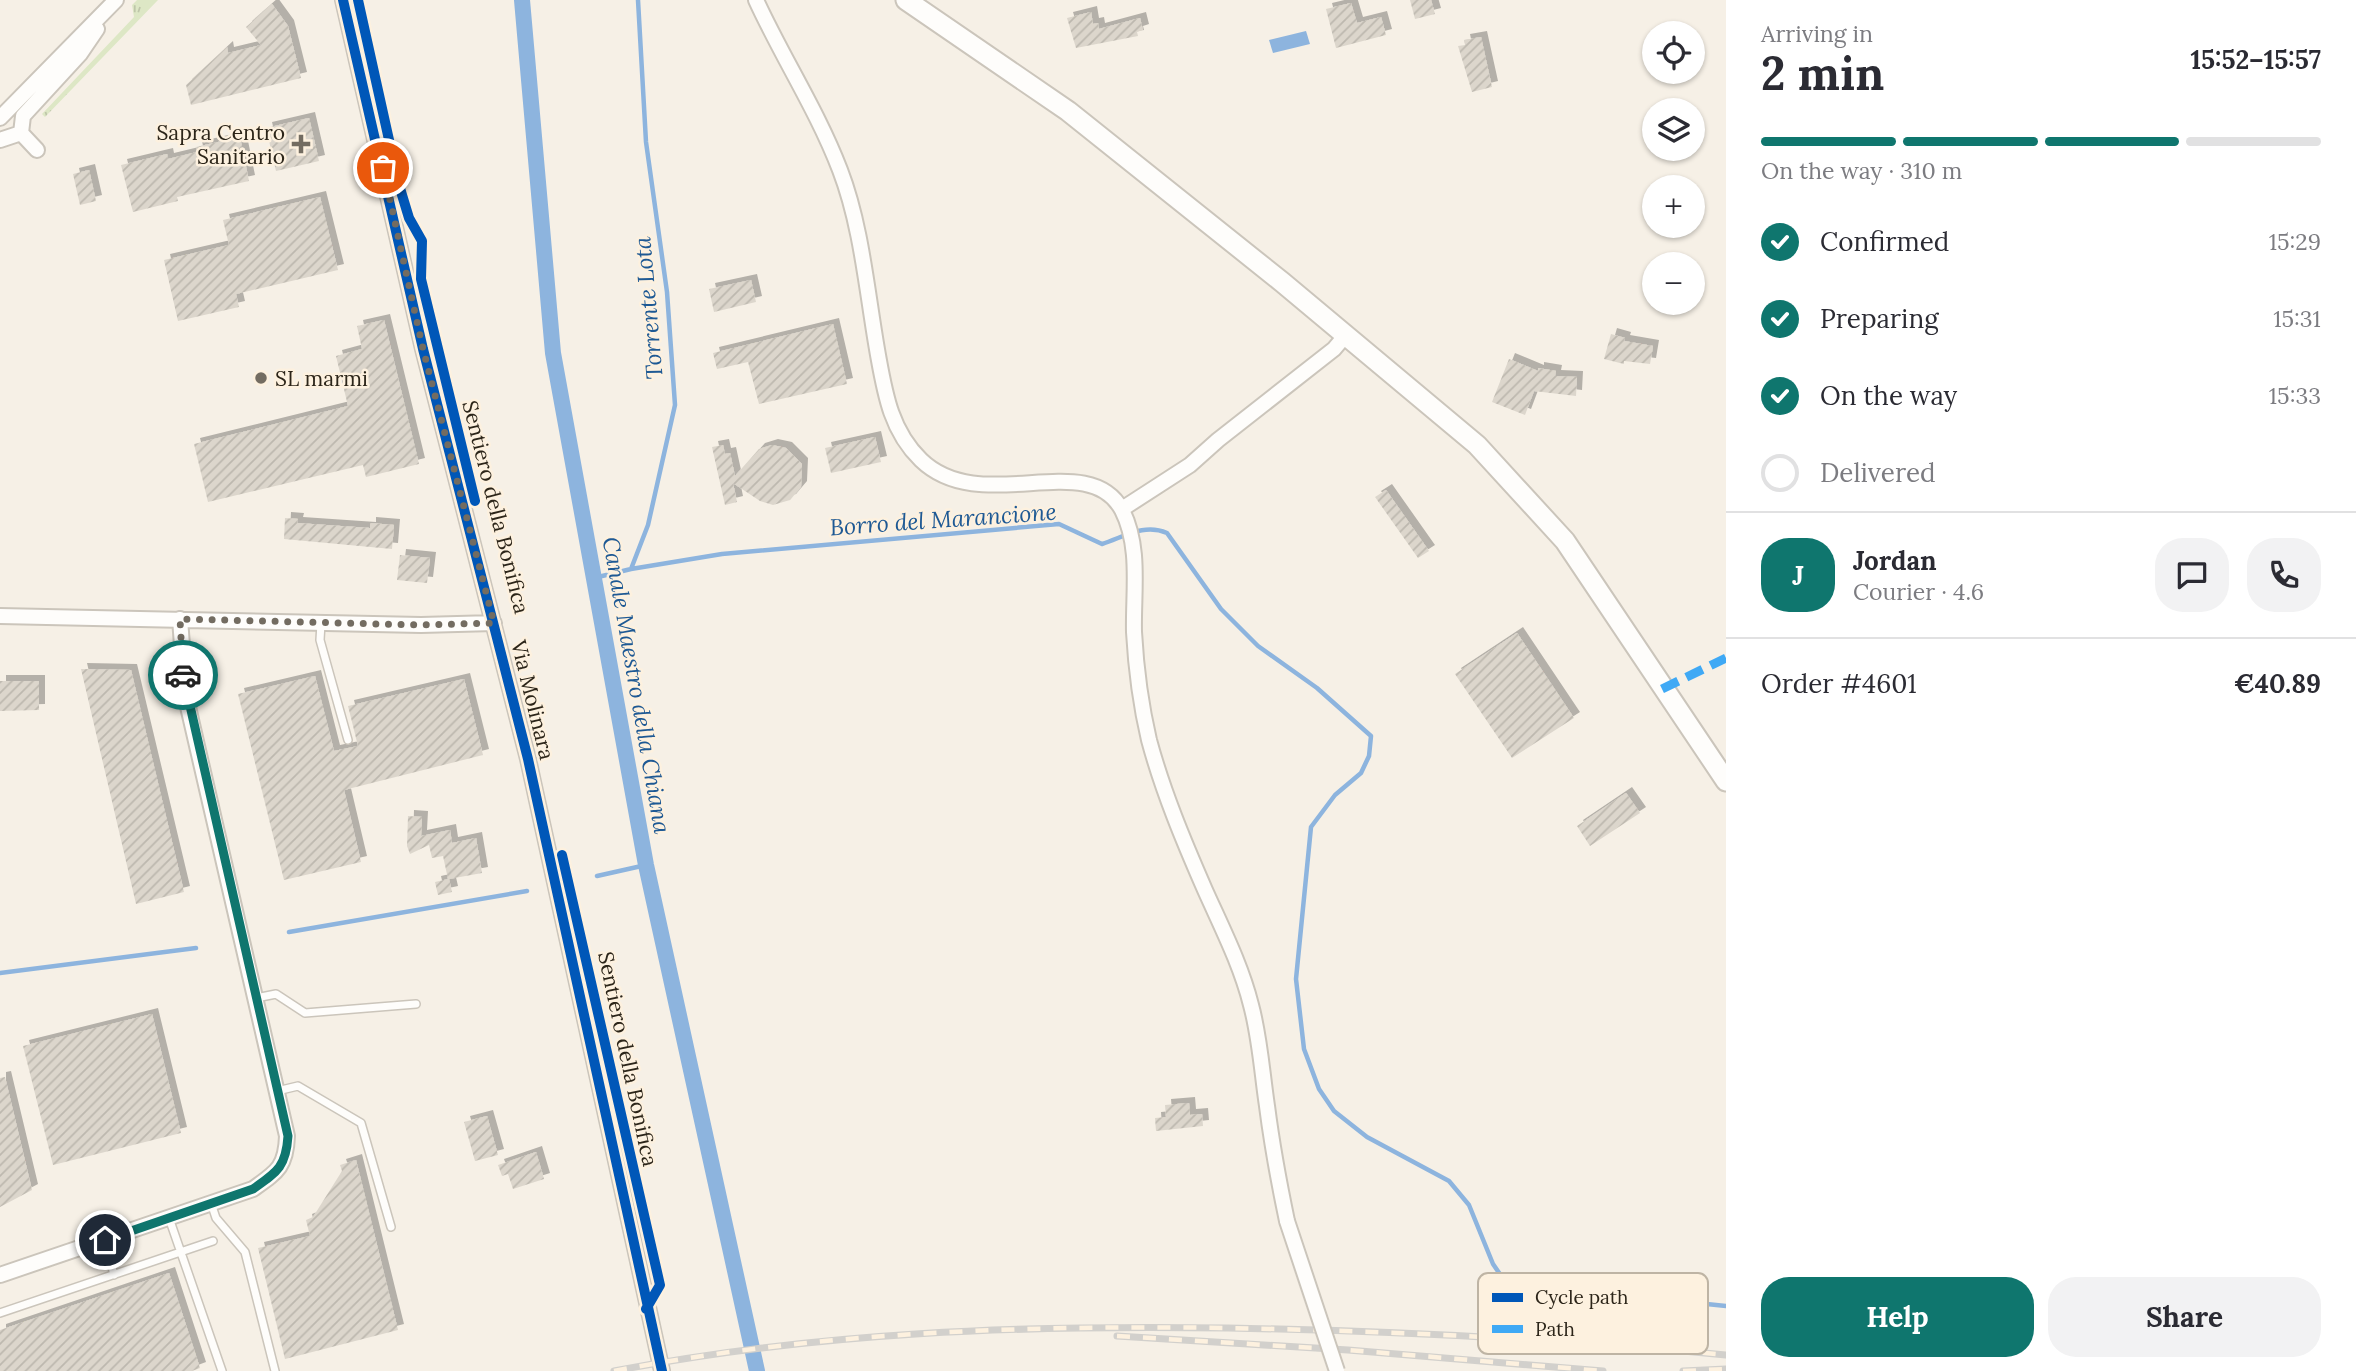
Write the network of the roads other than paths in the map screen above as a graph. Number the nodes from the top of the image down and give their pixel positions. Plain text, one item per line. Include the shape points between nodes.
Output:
1 (115, 0) edge
2 (343, 0) edge
3 (756, 0) edge
4 (769, 0) edge
5 (906, 0) edge
6 (766, 16) junction
7 (0, 118) edge
8 (21, 133) junction
9 (0, 140) edge
10 (37, 150) dead end
11 (1345, 336) junction
12 (1122, 509) junction
13 (0, 616) edge
14 (180, 619) junction
15 (321, 622) junction
16 (494, 623) junction
17 (348, 740) dead end
18 (1726, 782) edge
19 (256, 998) junction
20 (416, 1004) dead end
21 (277, 1091) junction
22 (211, 1203) junction
23 (169, 1218) junction
24 (391, 1227) dead end
25 (105, 1240) junction
26 (213, 1241) dead end
27 (180, 1252) junction
28 (0, 1275) edge
29 (114, 1275) junction
30 (0, 1313) edge
31 (222, 1371) edge
32 (275, 1371) edge
33 (662, 1371) edge
34 (1337, 1371) edge

1 - 7 street
1 - 8 street via 80,54 23,116
2 - 16 street, Via Molinara via 423,349
3 - 6 street
4 - 6 street
5 - 11 main road via 1068,111
6 - 12 street via 841,173 853,211 887,403 899,433 920,460 943,478 998,486 1086,482 1108,493
8 - 9 street
8 - 10 street
11 - 12 street via 1190,465
11 - 18 main road via 1477,445 1565,541
12 - 34 street, bridge via 1135,569 1134,632 1149,738 1166,794 1251,1005 1287,1221
13 - 14 street
14 - 15 street
14 - 19 street via 187,698
15 - 16 street
15 - 17 lane via 320,640
16 - 33 street, Via Molinara via 563,911
19 - 20 lane via 276,994 305,1013
19 - 21 street
21 - 22 street via 288,1136 286,1158 274,1175 253,1189
21 - 24 lane via 298,1086 361,1123
22 - 23 street
22 - 32 lane via 216,1218 245,1252
23 - 25 street
23 - 27 lane
25 - 28 street
25 - 29 lane
26 - 27 lane
27 - 29 lane
27 - 31 lane
29 - 30 lane

